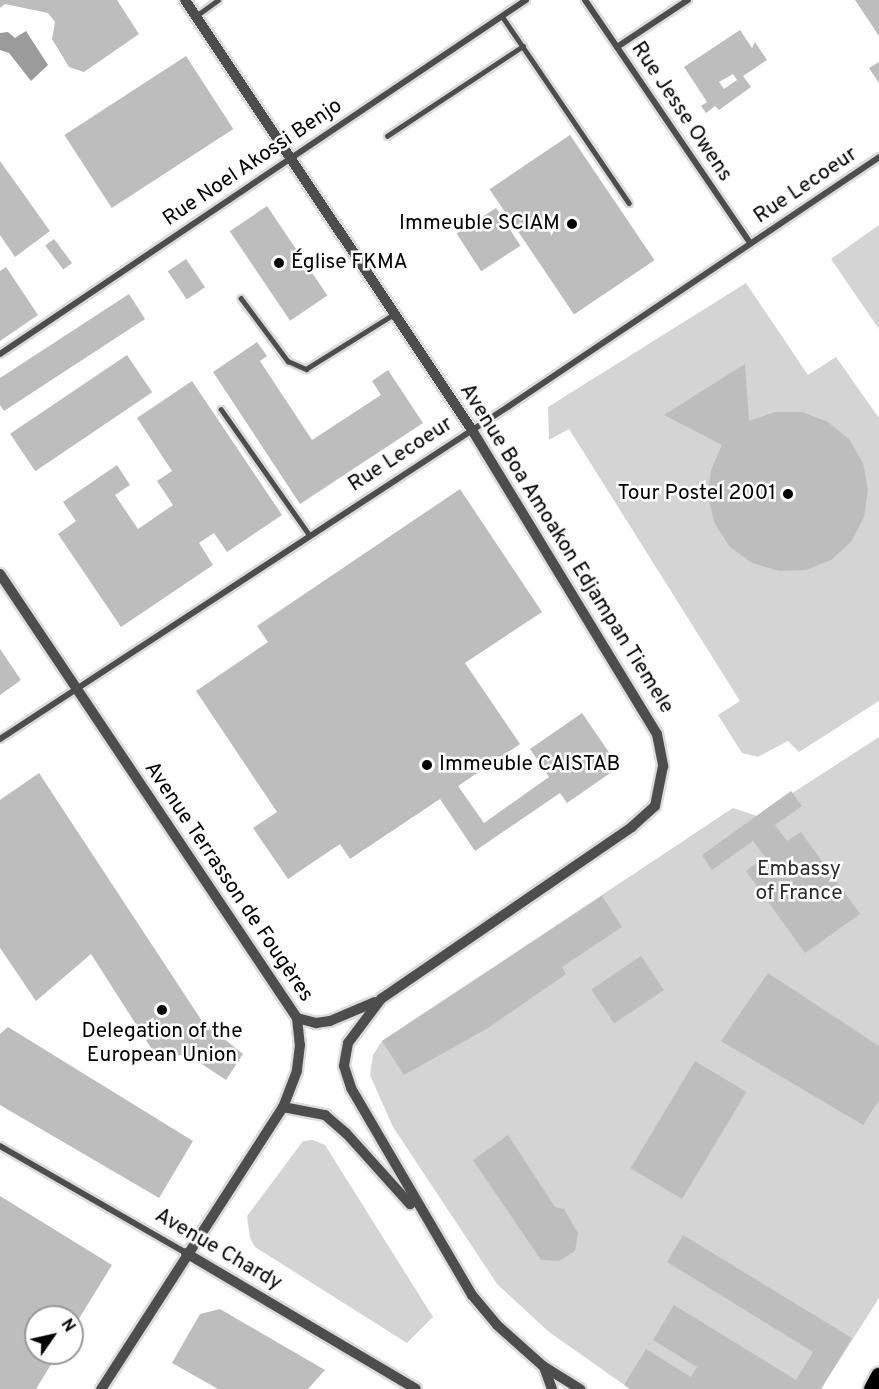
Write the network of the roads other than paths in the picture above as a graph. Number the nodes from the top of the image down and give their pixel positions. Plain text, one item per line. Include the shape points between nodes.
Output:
1 (185, 0) edge
2 (218, 0) edge
3 (526, 0) edge
4 (585, 0) edge
5 (688, 0) edge
6 (195, 16) junction
7 (502, 16) junction
8 (523, 46) junction
9 (617, 47) junction
10 (387, 136) dead end
11 (290, 157) junction
12 (879, 157) edge
13 (629, 203) dead end
14 (750, 243) junction
15 (241, 298) dead end
16 (393, 314) junction
17 (0, 354) edge
18 (221, 409) dead end
19 (472, 430) junction
20 (309, 534) junction
21 (0, 574) edge
22 (75, 689) junction
23 (0, 739) edge
24 (381, 999) junction
25 (297, 1018) junction
26 (283, 1107) junction
27 (0, 1146) edge
28 (424, 1220) junction
29 (186, 1253) junction
30 (543, 1366) junction
31 (879, 1376) edge
32 (101, 1389) edge
33 (416, 1389) edge
34 (552, 1389) edge
35 (580, 1389) edge
36 (872, 1389) edge

1 - 6 street, Avenue Boa Amoakon Edjampan Tiemele
2 - 6 lane
3 - 7 street, Rue Noel Akossi Benjo
4 - 9 street, Rue Jesse Owens
5 - 9 street
6 - 11 street, Avenue Boa Amoakon Edjampan Tiemele
7 - 8 lane
7 - 11 street, Rue Noel Akossi Benjo
8 - 10 lane
8 - 13 lane
9 - 14 street, Rue Jesse Owens
11 - 16 street, Avenue Boa Amoakon Edjampan Tiemele
11 - 17 street, Rue Noel Akossi Benjo
12 - 14 street, Rue Lecoeur
14 - 19 street, Rue Lecoeur
15 - 16 lane via 288,361 306,369
16 - 19 street, Avenue Boa Amoakon Edjampan Tiemele
18 - 20 lane
19 - 20 street, Rue Lecoeur
19 - 24 street, Avenue Boa Amoakon Edjampan Tiemele via 657,734 663,766 661,783 655,806 632,826
20 - 22 street, Rue Lecoeur
21 - 22 street, Avenue Terrasson de Fougères
22 - 23 street, Rue Lecoeur
22 - 25 street, Avenue Terrasson de Fougères
24 - 25 street via 330,1021 315,1023
24 - 28 street, Avenue Boa Amoakon Edjampan Tiemele via 348,1043 344,1066 351,1088
25 - 26 street, Avenue Terrasson de Fougères via 297,1071
26 - 28 street via 325,1115
26 - 29 street, Avenue Terrasson de Fougères
27 - 29 street, Avenue Chardy
28 - 30 street, Avenue Boa Amoakon Edjampan Tiemele via 472,1295 497,1325
29 - 32 street, Avenue Terrasson de Fougères
29 - 33 street, Avenue Chardy
30 - 34 street
30 - 35 street, Avenue Boa Amoakon Edjampan Tiemele
31 - 36 highway

